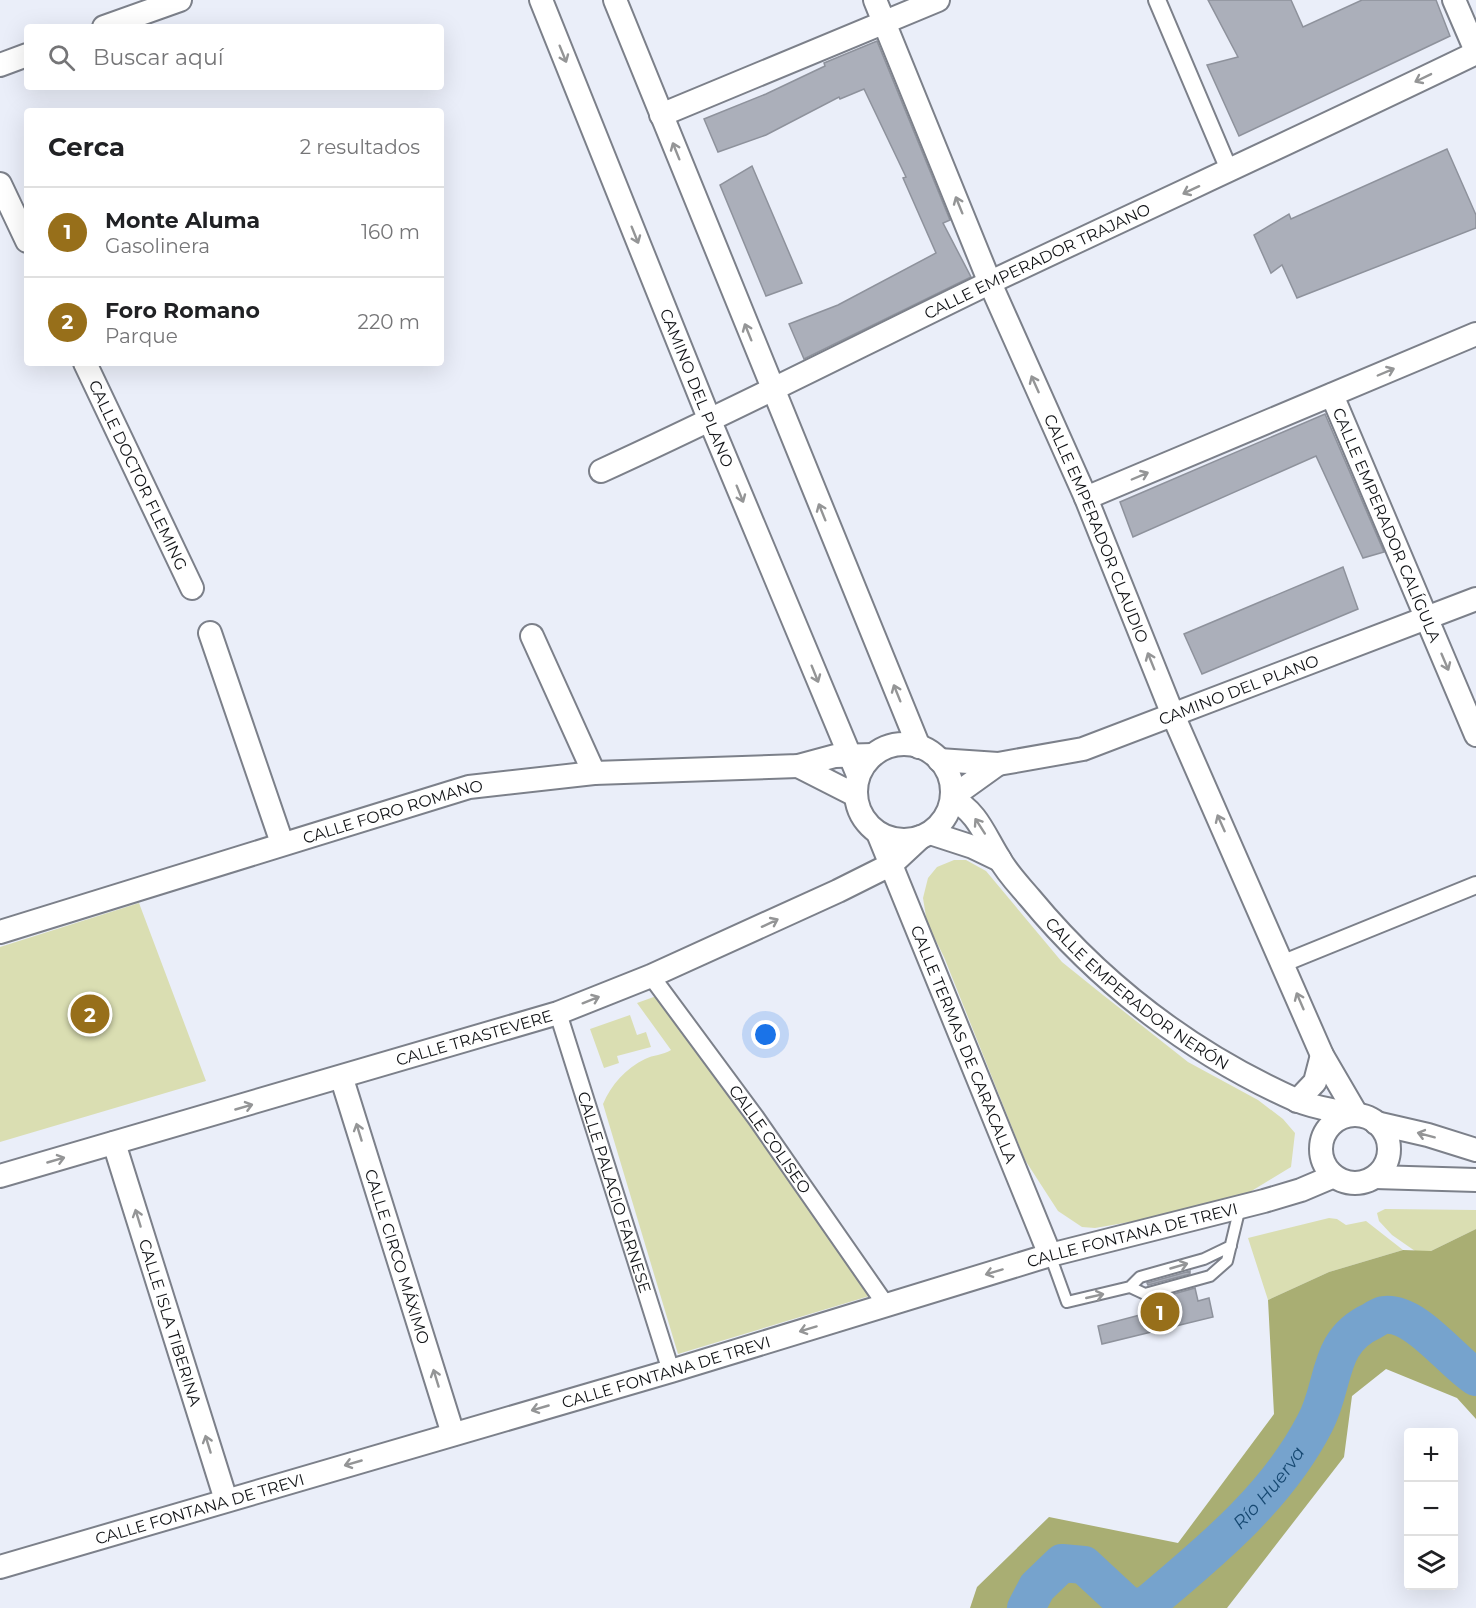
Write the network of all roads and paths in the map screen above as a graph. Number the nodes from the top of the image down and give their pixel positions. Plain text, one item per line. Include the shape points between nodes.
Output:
1 (180, 0) edge
2 (541, 0) edge
3 (615, 0) edge
4 (875, 0) edge
5 (938, 0) edge
6 (1157, 0) edge
7 (1454, 0) edge
8 (885, 22) junction
9 (112, 24) edge
10 (1476, 52) edge
11 (24, 56) edge
12 (0, 64) edge
13 (661, 115) junction
14 (1230, 172) junction
15 (0, 184) edge
16 (24, 235) edge
17 (990, 283) junction
18 (1476, 334) edge
19 (86, 366) edge
20 (772, 391) junction
21 (1332, 395) junction
22 (710, 421) junction
23 (601, 471) dead end
24 (1086, 498) junction
25 (192, 588) dead end
26 (1476, 599) edge
27 (1426, 618) junction
28 (210, 633) dead end
29 (532, 636) dead end
30 (1173, 715) junction
31 (1476, 735) edge
32 (919, 747) junction
33 (848, 754) junction
34 (873, 754) junction
35 (939, 760) junction
36 (998, 764) junction
37 (798, 766) junction
38 (594, 773) junction
39 (857, 785) junction
40 (952, 798) junction
41 (878, 834) junction
42 (926, 835) junction
43 (282, 843) junction
44 (1000, 860) junction
45 (892, 864) junction
46 (1476, 885) edge
47 (0, 932) edge
48 (1284, 963) junction
49 (651, 976) junction
50 (558, 1013) junction
51 (1322, 1055) junction
52 (342, 1079) junction
53 (1297, 1101) junction
54 (1362, 1118) junction
55 (1322, 1141) junction
56 (114, 1143) junction
57 (1476, 1150) edge
58 (0, 1176) edge
59 (1334, 1176) junction
60 (1375, 1177) junction
61 (1476, 1180) edge
62 (1239, 1208) junction
63 (1231, 1246) junction
64 (1050, 1255) junction
65 (1130, 1287) junction
66 (886, 1305) junction
67 (671, 1371) junction
68 (453, 1434) junction
69 (226, 1500) junction
70 (0, 1566) edge

1 - 9 street
2 -> 22 street, CAMINO DEL PLANO
3 - 13 street
4 - 8 street, CALLE EMPERADOR CLAUDIO
5 - 8 street
6 - 14 street
7 - 10 street
8 - 13 street
17 -> 8 street, CALLE EMPERADOR CLAUDIO
10 -> 14 street, CALLE EMPERADOR TRAJANO
11 - 12 street
20 -> 13 street
14 -> 17 street, CALLE EMPERADOR TRAJANO
15 - 16 street
17 - 20 street, CALLE EMPERADOR TRAJANO
24 -> 17 street, CALLE EMPERADOR CLAUDIO
21 -> 18 street
19 - 25 street, CALLE DOCTOR FLEMING
20 - 22 street, CALLE EMPERADOR TRAJANO
32 -> 20 street
24 -> 21 street, CALLE EMPERADOR CALÍGULA
21 - 27 street, CALLE EMPERADOR CALÍGULA
22 - 23 street, CALLE EMPERADOR TRAJANO
22 -> 33 street, CAMINO DEL PLANO
30 -> 24 street, CALLE EMPERADOR CLAUDIO
26 - 27 street, CAMINO DEL PLANO
27 - 30 street, CAMINO DEL PLANO
27 -> 31 street, CALLE EMPERADOR CALÍGULA
28 - 43 street
29 - 38 street
30 - 36 street, CAMINO DEL PLANO via 1083,749
48 -> 30 street, CALLE EMPERADOR CLAUDIO
32 - 34 street via 891,746
32 - 35 street
33 - 34 street, CALLE FORO ROMANO
33 - 37 street, CALLE FORO ROMANO
33 - 39 street, CAMINO DEL PLANO
34 - 39 street
35 - 36 street, CAMINO DEL PLANO
35 - 40 street via 950,777
36 - 40 street, CAMINO DEL PLANO
37 - 38 street, CALLE FORO ROMANO
37 - 39 street, CALLE FORO ROMANO
38 - 43 street, CALLE FORO ROMANO via 469,787
39 - 41 street via 861,816
40 - 42 street via 944,819
44 -> 40 street, CALLE EMPERADOR NERÓN via 969,810
41 - 42 street via 899,840
41 - 45 street, CALLE TERMAS DE CARACALLA
42 - 44 street, CALLE EMPERADOR NERÓN via 973,847
42 - 45 street, CALLE TRASTEVERE
43 - 47 street, CALLE FORO ROMANO
44 - 53 street, CALLE EMPERADOR NERÓN via 1069,943 1148,1014 1216,1058
49 -> 45 street, CALLE TRASTEVERE
45 - 64 street, CALLE TERMAS DE CARACALLA
46 - 48 street
51 -> 48 street, CALLE EMPERADOR CLAUDIO
50 -> 49 street, CALLE TRASTEVERE
49 - 66 street, CALLE COLISEO
50 - 52 street, CALLE TRASTEVERE
50 - 67 street, CALLE PALACIO FARNESE
51 - 53 street via 1315,1082
51 - 54 street, CALLE EMPERADOR CLAUDIO
56 -> 52 street, CALLE TRASTEVERE
68 -> 52 street, CALLE CIRCO MÁXIMO
53 - 54 street, CALLE EMPERADOR NERÓN
53 - 55 street
54 - 55 street via 1333,1122
57 -> 54 street, CALLE EMPERADOR NERÓN
54 - 60 street via 1383,1130 1389,1150
55 - 59 street via 1322,1160
58 -> 56 street, CALLE TRASTEVERE
69 -> 56 street, CALLE ISLA TIBERINA
59 - 60 street via 1354,1183
59 - 62 street, CALLE FONTANA DE TREVI
60 - 61 street
62 - 63 lane
62 - 64 street, CALLE FONTANA DE TREVI
65 -> 63 lane via 1140,1277 1204,1259
63 - 65 lane via 1227,1261 1210,1276 1145,1294
64 -> 65 lane via 1066,1302
64 -> 66 street, CALLE FONTANA DE TREVI
66 -> 67 street, CALLE FONTANA DE TREVI
67 -> 68 street, CALLE FONTANA DE TREVI
68 -> 69 street, CALLE FONTANA DE TREVI
69 - 70 street, CALLE FONTANA DE TREVI

